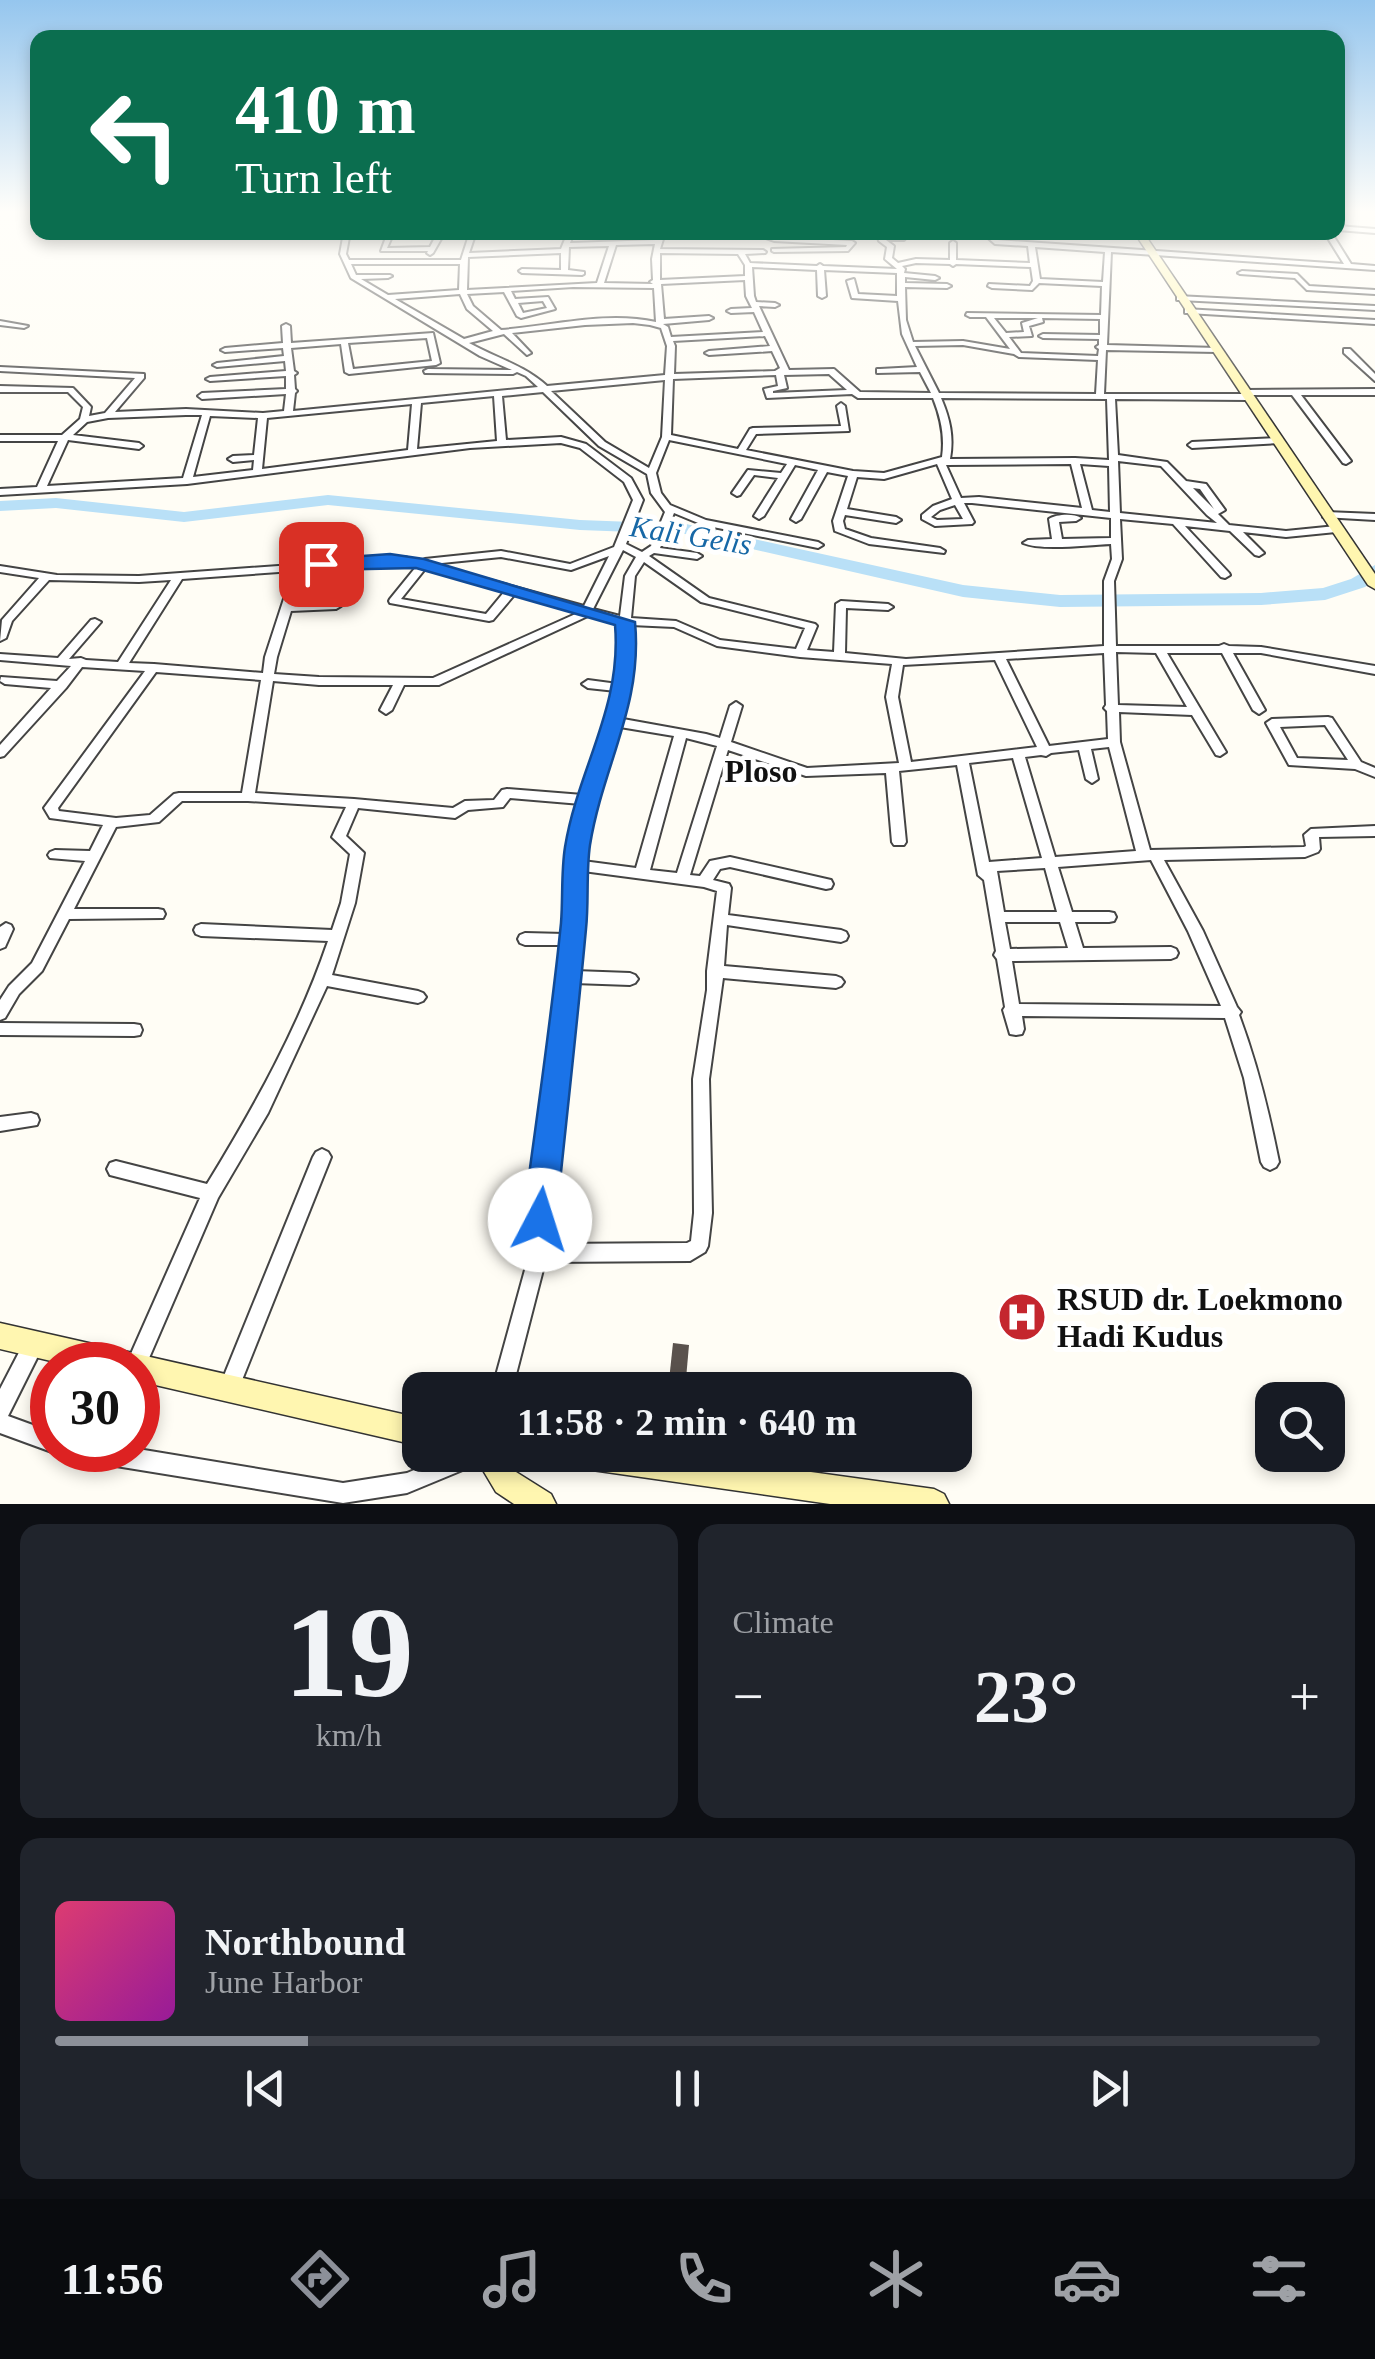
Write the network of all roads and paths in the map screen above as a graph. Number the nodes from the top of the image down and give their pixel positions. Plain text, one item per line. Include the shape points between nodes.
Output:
1 (362, 282) edge
2 (461, 282) edge
3 (521, 282) edge
4 (682, 282) edge
5 (749, 282) edge
6 (821, 282) edge
7 (851, 282) edge
8 (902, 282) edge
9 (932, 282) edge
10 (1036, 282) edge
11 (1064, 282) edge
12 (1169, 282) edge
13 (1246, 282) edge
14 (1299, 282) edge
15 (654, 284) junction
16 (1106, 284) joint
17 (600, 285) joint
18 (947, 286) dead end
19 (520, 289) junction
20 (507, 290) junction
21 (460, 292) junction
22 (1375, 292) edge
23 (1013, 295) dead end
24 (822, 296) dead end
25 (386, 297) junction
26 (1180, 298) junction
27 (903, 299) junction
28 (514, 301) junction
29 (1254, 302) junction
30 (1311, 302) junction
31 (774, 305) dead end
32 (1015, 306) dead end
33 (755, 307) junction
34 (1375, 308) edge
35 (731, 311) dead end
36 (1188, 311) junction
37 (10, 314) dead end
38 (970, 315) dead end
39 (989, 316) junction
40 (1017, 316) junction
41 (1038, 316) junction
42 (1104, 317) junction
43 (709, 318) dead end
44 (1331, 319) junction
45 (0, 321) edge
46 (661, 322) junction
47 (1375, 322) edge
48 (24, 326) dead end
49 (286, 326) dead end
50 (503, 332) junction
51 (768, 334) junction
52 (1005, 335) junction
53 (1035, 335) junction
54 (386, 339) junction
55 (670, 339) junction
56 (344, 341) junction
57 (1100, 342) junction
58 (289, 344) junction
59 (460, 344) junction
60 (911, 344) junction
61 (433, 348) junction
62 (774, 348) junction
63 (1217, 350) junction
64 (1347, 351) dead end
65 (1014, 352) junction
66 (527, 353) dead end
67 (710, 353) dead end
68 (287, 358) junction
69 (1038, 358) junction
70 (1099, 358) junction
71 (436, 363) junction
72 (217, 364) junction
73 (391, 368) junction
74 (0, 369) edge
75 (497, 369) junction
76 (924, 369) junction
77 (782, 370) junction
78 (880, 371) dead end
79 (293, 374) junction
80 (1047, 374) dead end
81 (670, 377) junction
82 (210, 378) junction
83 (1375, 379) edge
84 (0, 389) edge
85 (539, 389) junction
86 (293, 390) junction
87 (851, 392) junction
88 (1294, 392) junction
89 (1375, 392) edge
90 (498, 394) junction
91 (1247, 395) junction
92 (202, 396) junction
93 (1105, 396) junction
94 (938, 399) junction
95 (417, 401) junction
96 (841, 406) dead end
97 (192, 412) junction
98 (288, 413) junction
99 (108, 414) junction
100 (206, 415) junction
101 (263, 416) junction
102 (84, 420) junction
103 (777, 429) junction
104 (666, 437) junction
105 (0, 438) edge
106 (66, 438) junction
107 (1277, 440) junction
108 (502, 442) junction
109 (139, 446) dead end
110 (1192, 446) dead end
111 (742, 450) junction
112 (412, 453) junction
113 (767, 456) junction
114 (259, 457) junction
115 (233, 459) dead end
116 (1112, 460) junction
117 (1076, 461) junction
118 (1346, 461) dead end
119 (794, 462) junction
120 (942, 463) junction
121 (823, 470) junction
122 (257, 473) junction
123 (651, 473) junction
124 (853, 474) junction
125 (784, 476) junction
126 (187, 482) junction
127 (42, 487) junction
128 (0, 492) edge
129 (738, 493) dead end
130 (637, 503) junction
131 (668, 507) junction
132 (1084, 511) junction
133 (844, 512) junction
134 (1116, 515) junction
135 (1326, 515) junction
136 (759, 516) dead end
137 (1375, 517) edge
138 (796, 519) dead end
139 (896, 520) dead end
140 (1176, 522) junction
141 (1228, 526) junction
142 (1336, 529) junction
143 (1116, 541) junction
144 (1028, 543) dead end
145 (818, 544) dead end
146 (1058, 544) junction
147 (620, 545) junction
148 (940, 551) dead end
149 (647, 553) junction
150 (1259, 553) dead end
151 (696, 556) dead end
152 (420, 564) junction
153 (300, 566) junction
154 (0, 570) edge
155 (1225, 575) dead end
156 (46, 576) junction
157 (177, 578) junction
158 (1375, 585) edge
159 (512, 589) junction
160 (336, 606) dead end
161 (888, 607) dead end
162 (287, 608) junction
163 (584, 614) junction
164 (95, 622) dead end
165 (625, 622) junction
166 (811, 626) junction
167 (838, 630) junction
168 (0, 638) edge
169 (1224, 647) junction
170 (1110, 649) junction
171 (1160, 650) junction
172 (800, 654) junction
173 (839, 656) junction
174 (1000, 656) junction
175 (0, 658) edge
176 (62, 660) junction
177 (81, 661) junction
178 (898, 662) junction
179 (123, 664) junction
180 (154, 667) junction
181 (1375, 670) edge
182 (269, 678) junction
183 (4, 680) dead end
184 (588, 684) dead end
185 (62, 685) junction
186 (398, 688) junction
187 (622, 688) junction
188 (736, 706) dead end
189 (1110, 708) junction
190 (386, 710) dead end
191 (1197, 710) junction
192 (1259, 710) dead end
193 (616, 722) junction
194 (681, 734) junction
195 (722, 742) junction
196 (1114, 742) junction
197 (1084, 746) junction
198 (1046, 752) junction
199 (1220, 752) dead end
200 (0, 753) edge
201 (1018, 755) junction
202 (962, 760) junction
203 (1356, 765) junction
204 (899, 767) junction
205 (1375, 773) edge
206 (1092, 779) dead end
207 (248, 797) junction
208 (588, 800) junction
209 (354, 803) junction
210 (114, 822) junction
211 (1375, 831) edge
212 (899, 842) dead end
213 (1150, 855) junction
214 (56, 856) dead end
215 (92, 856) junction
216 (576, 866) junction
217 (1052, 866) junction
218 (642, 872) junction
219 (682, 878) junction
220 (704, 882) junction
221 (826, 884) dead end
222 (65, 914) junction
223 (158, 914) dead end
224 (996, 917) junction
225 (1109, 917) dead end
226 (1068, 918) junction
227 (720, 919) junction
228 (201, 930) dead end
229 (337, 936) junction
230 (841, 936) dead end
231 (525, 938) dead end
232 (572, 940) junction
233 (1171, 953) dead end
234 (998, 954) junction
235 (1077, 954) junction
236 (715, 971) junction
237 (568, 977) junction
238 (323, 979) junction
239 (630, 979) dead end
240 (836, 982) dead end
241 (7, 988) edge
242 (418, 997) dead end
243 (1012, 1010) junction
244 (1233, 1012) junction
245 (0, 1014) edge
246 (0, 1029) edge
247 (1016, 1029) dead end
248 (134, 1030) dead end
249 (30, 1120) dead end
250 (0, 1124) edge
251 (322, 1157) dead end
252 (1270, 1162) dead end
253 (116, 1169) dead end
254 (212, 1193) junction
255 (537, 1252) junction
256 (0, 1336) edge
257 (147, 1342) edge
258 (30, 1343) edge
259 (30, 1352) edge
260 (160, 1371) edge
261 (507, 1372) edge
262 (230, 1388) junction
263 (0, 1410) edge
264 (0, 1423) edge
265 (402, 1428) edge
266 (30, 1434) edge
267 (160, 1463) edge
268 (434, 1472) edge
269 (499, 1472) edge
270 (705, 1472) edge
271 (540, 1504) edge
272 (934, 1504) edge

1 - 25 street
2 - 21 street
3 - 19 street
4 - 15 street
5 - 33 street
6 - 24 street
7 - 27 street via 855,296
8 - 27 street
9 - 18 street
10 - 23 street via 1034,288 995,286
11 - 16 street
12 - 26 main road
13 - 29 street
14 - 22 street
15 - 17 street
15 - 46 street
16 - 42 street
17 - 19 street
19 - 20 street
20 - 21 street
20 - 28 street
21 - 25 street
21 - 50 street
25 - 59 street
26 - 29 street
26 - 36 main road
27 - 60 street
28 - 28 street via 521,316 552,308 545,300
29 - 30 street
30 - 34 street
30 - 44 street
31 - 33 street
32 - 40 street
33 - 35 street
33 - 51 street
36 - 44 street
36 - 63 main road
37 - 45 street
38 - 39 street
39 - 40 street
39 - 52 street
40 - 41 street
41 - 42 street
41 - 53 street via 1040,321 1025,326
42 - 57 street
43 - 46 street
44 - 47 street
45 - 48 street
46 - 50 street via 543,324
46 - 55 street
49 - 58 street
50 - 59 street
50 - 66 street
51 - 55 street
51 - 62 street
52 - 53 street
52 - 65 street
53 - 57 street
54 - 56 street
54 - 61 street via 430,335
54 - 73 street
55 - 81 street
56 - 58 street
56 - 73 street via 348,372
57 - 63 street
57 - 70 street
58 - 68 street
58 - 72 street via 221,346
59 - 61 street
59 - 85 street via 523,370
60 - 65 street via 963,342
60 - 76 street
61 - 71 street
62 - 67 street
62 - 77 street
63 - 91 main road
64 - 83 street
65 - 69 street
68 - 72 street
68 - 79 street
69 - 70 street
69 - 80 street
70 - 93 street
71 - 73 street
71 - 75 street via 480,361
72 - 82 street
73 - 75 street
74 - 99 street via 141,376
75 - 85 street
76 - 78 street
76 - 94 street
77 - 81 street
77 - 87 street via 832,371
77 - 87 street via 784,390 764,389 772,396
79 - 82 street
79 - 86 street
81 - 85 street
81 - 104 street
82 - 92 street
84 - 102 street via 70,390 87,407
85 - 90 street
85 - 123 street via 602,444
86 - 92 street
86 - 98 street
87 - 94 street
88 - 89 street
88 - 91 street
88 - 118 street
90 - 95 street
90 - 108 street
91 - 93 street
91 - 107 main road
92 - 97 street
93 - 94 street
93 - 116 street
94 - 120 street via 948,451
95 - 98 street
95 - 112 street
96 - 103 street via 846,429
97 - 99 street
97 - 100 street
98 - 101 street
99 - 102 street
100 - 101 street
100 - 126 street
101 - 114 street
102 - 106 street
103 - 111 street via 749,433
103 - 113 street
104 - 111 street
104 - 123 street
105 - 106 street
106 - 109 street
106 - 127 street
107 - 110 street
107 - 135 main road
108 - 112 street
108 - 130 street via 577,443 628,480
111 - 113 street
112 - 122 street
113 - 119 street
114 - 115 street
114 - 122 street
116 - 117 street
116 - 134 street
116 - 141 street via 1163,464 1185,484 1203,486 1220,510 1210,513
117 - 120 street
117 - 132 street
119 - 121 street
119 - 125 street
120 - 124 street via 884,476
120 - 132 street via 958,500
121 - 124 street
121 - 138 street
122 - 126 street
123 - 131 street
124 - 133 street
125 - 129 street via 751,472
125 - 136 street
126 - 127 street
127 - 128 street
130 - 131 street
130 - 147 street
131 - 145 street via 704,522
131 - 149 street via 660,538
132 - 134 street
132 - 146 street via 1081,518 1055,518
133 - 139 street
133 - 148 street via 838,527 849,536
134 - 140 street
134 - 143 street
135 - 137 street
135 - 142 main road
140 - 141 street
140 - 155 street
141 - 142 street via 1286,534
141 - 150 street
142 - 158 main road
143 - 146 street
143 - 170 street
144 - 146 street
147 - 149 street
147 - 152 street via 571,567 501,554
147 - 163 street
149 - 151 street
149 - 165 street via 630,576
149 - 166 street via 705,600
152 - 153 street
152 - 159 street
152 - 159 street via 394,601 488,618
153 - 157 street
153 - 162 street
154 - 156 street
156 - 157 street
156 - 168 street via 7,620
157 - 179 street
159 - 163 street
160 - 162 street
161 - 167 street via 842,604
162 - 182 street
163 - 165 street
163 - 186 street via 444,680
164 - 176 street
165 - 172 street via 676,624 717,644
165 - 187 street
166 - 167 street
166 - 172 street
167 - 173 street
169 - 171 street
169 - 181 street
169 - 192 street
170 - 171 street
170 - 174 street
170 - 189 street
171 - 191 street
172 - 173 street
173 - 178 street
174 - 178 street
174 - 198 street
175 - 176 street
176 - 177 street
177 - 179 street
177 - 185 street
178 - 204 street via 892,697
179 - 180 street
180 - 182 street
180 - 210 street via 51,808 55,815
182 - 186 street
182 - 207 street
183 - 185 street
184 - 187 street
185 - 200 street
186 - 190 street
187 - 193 street
188 - 195 street
189 - 191 street
189 - 196 street
191 - 199 street
193 - 194 street
193 - 208 street
194 - 195 street
194 - 218 street
195 - 204 street via 806,772
195 - 219 street
196 - 197 street
196 - 213 street
197 - 198 street
197 - 206 street
198 - 201 street
201 - 202 street
201 - 217 street
202 - 204 street
202 - 234 street
203 - 203 street via 1293,762 1272,723 1328,720
203 - 205 street
204 - 212 street
207 - 209 street
207 - 210 street via 179,797 154,818
208 - 209 street via 507,793 498,804 465,806 455,814
208 - 216 street
209 - 229 street via 339,837 357,853
210 - 215 street
211 - 213 street via 1316,832 1313,849 1305,852
213 - 217 street
213 - 244 street via 1212,958
214 - 215 street
215 - 222 street
216 - 218 street
216 - 232 street
217 - 224 street via 989,867
217 - 226 street
218 - 219 street
219 - 220 street
220 - 221 street via 715,865 730,862
220 - 227 street via 724,888
222 - 223 street
222 - 241 street via 37,967
224 - 226 street
224 - 234 street
225 - 226 street
226 - 235 street
227 - 230 street
227 - 236 street
228 - 229 street
229 - 238 street
231 - 232 street
232 - 237 street
233 - 235 street
234 - 235 street
234 - 243 street
236 - 240 street
236 - 255 street via 701,1080 699,1246 690,1252
237 - 239 street
237 - 255 street
238 - 242 street
238 - 254 street via 262,1108
241 - 245 street
243 - 244 street
243 - 247 street
244 - 252 street
246 - 248 street
249 - 250 street
251 - 262 street
253 - 254 street
254 - 257 street
255 - 261 street
256 - 258 main road
259 - 263 street
260 - 262 main road
262 - 265 main road
264 - 266 street
267 - 268 street via 343,1493
269 - 271 main road
270 - 272 main road

